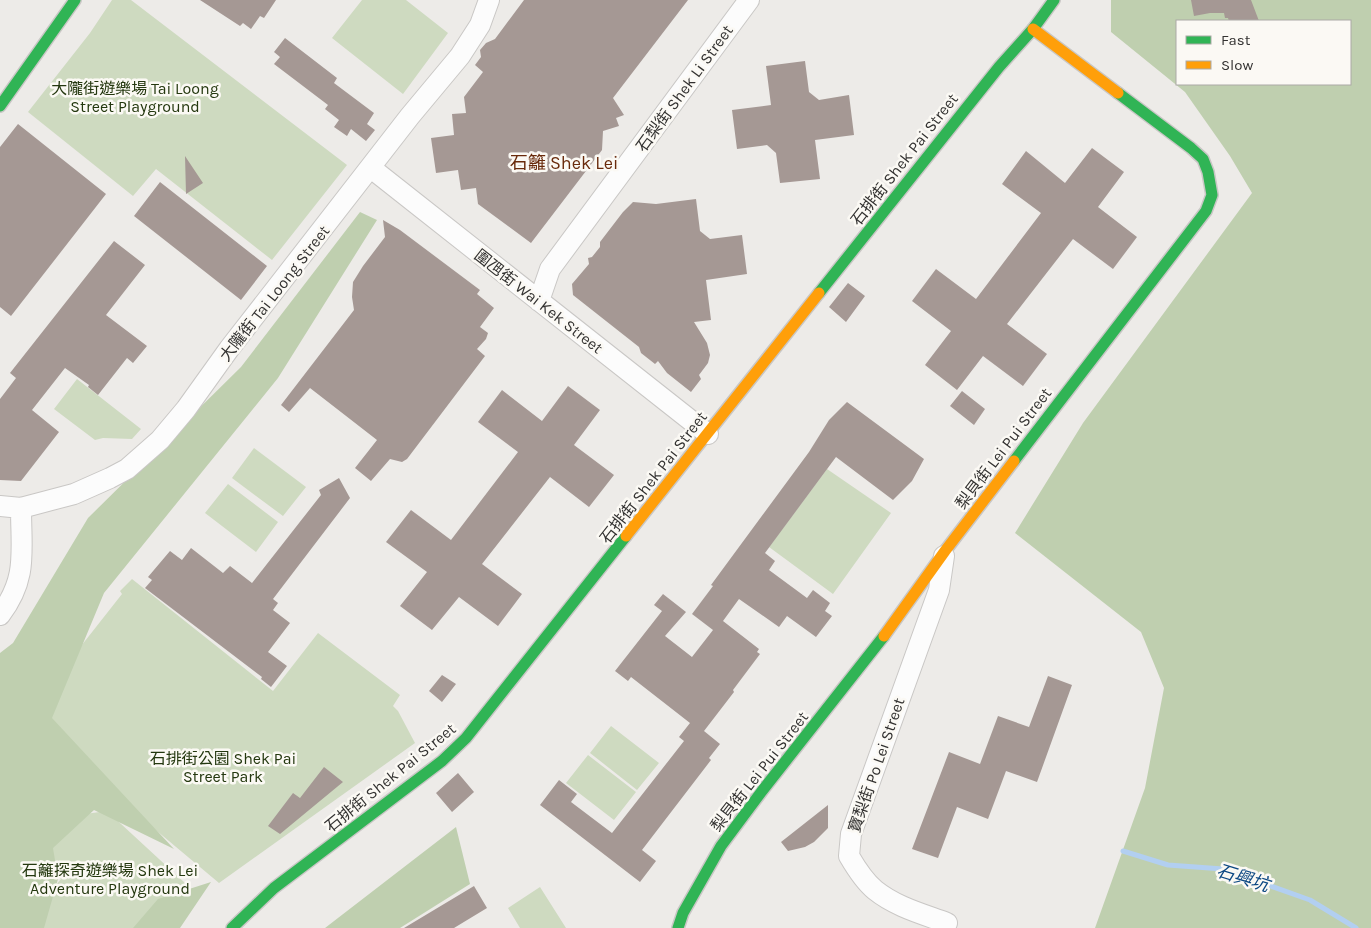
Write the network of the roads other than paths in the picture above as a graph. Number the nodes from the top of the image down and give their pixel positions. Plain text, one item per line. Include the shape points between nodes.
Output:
1 (75, 0) edge
2 (489, 0) edge
3 (749, 0) edge
4 (1054, 0) edge
5 (1033, 29) junction
6 (0, 106) edge
7 (371, 168) junction
8 (539, 301) junction
9 (708, 434) junction
10 (0, 506) edge
11 (21, 508) junction
12 (944, 551) junction
13 (0, 615) edge
14 (894, 624) junction
15 (919, 644) junction
16 (947, 923) dead end
17 (232, 928) edge
18 (678, 928) edge

1 - 6 street
2 - 7 street, 大隴街 Tai Loong Street via 480,25 460,56
3 - 8 street, 石梨街 Shek Li Street via 550,269
4 - 5 street, 石排街 Shek Pai Street
5 - 9 street, 石排街 Shek Pai Street via 993,74
5 - 12 street, 梨貝街 Lei Pui Street via 1203,159 1212,194 1206,211
7 - 8 street, 圍乪街 Wai Kek Street
7 - 11 street, 大隴街 Tai Loong Street via 160,440 127,469 110,478 74,494
8 - 9 street, 圍乪街 Wai Kek Street
9 - 17 street, 石排街 Shek Pai Street via 466,738 442,760 274,888
10 - 11 street, 大隴街 Tai Loong Street
11 - 13 street via 22,571 17,588
12 - 14 street, 梨貝街 Lei Pui Street
12 - 15 street, 寶梨街 Po Lei Street via 939,590
14 - 15 street
14 - 18 street, 梨貝街 Lei Pui Street via 721,846 683,913
15 - 16 street, 寶梨街 Po Lei Street via 851,834 848,856 874,890 893,903

